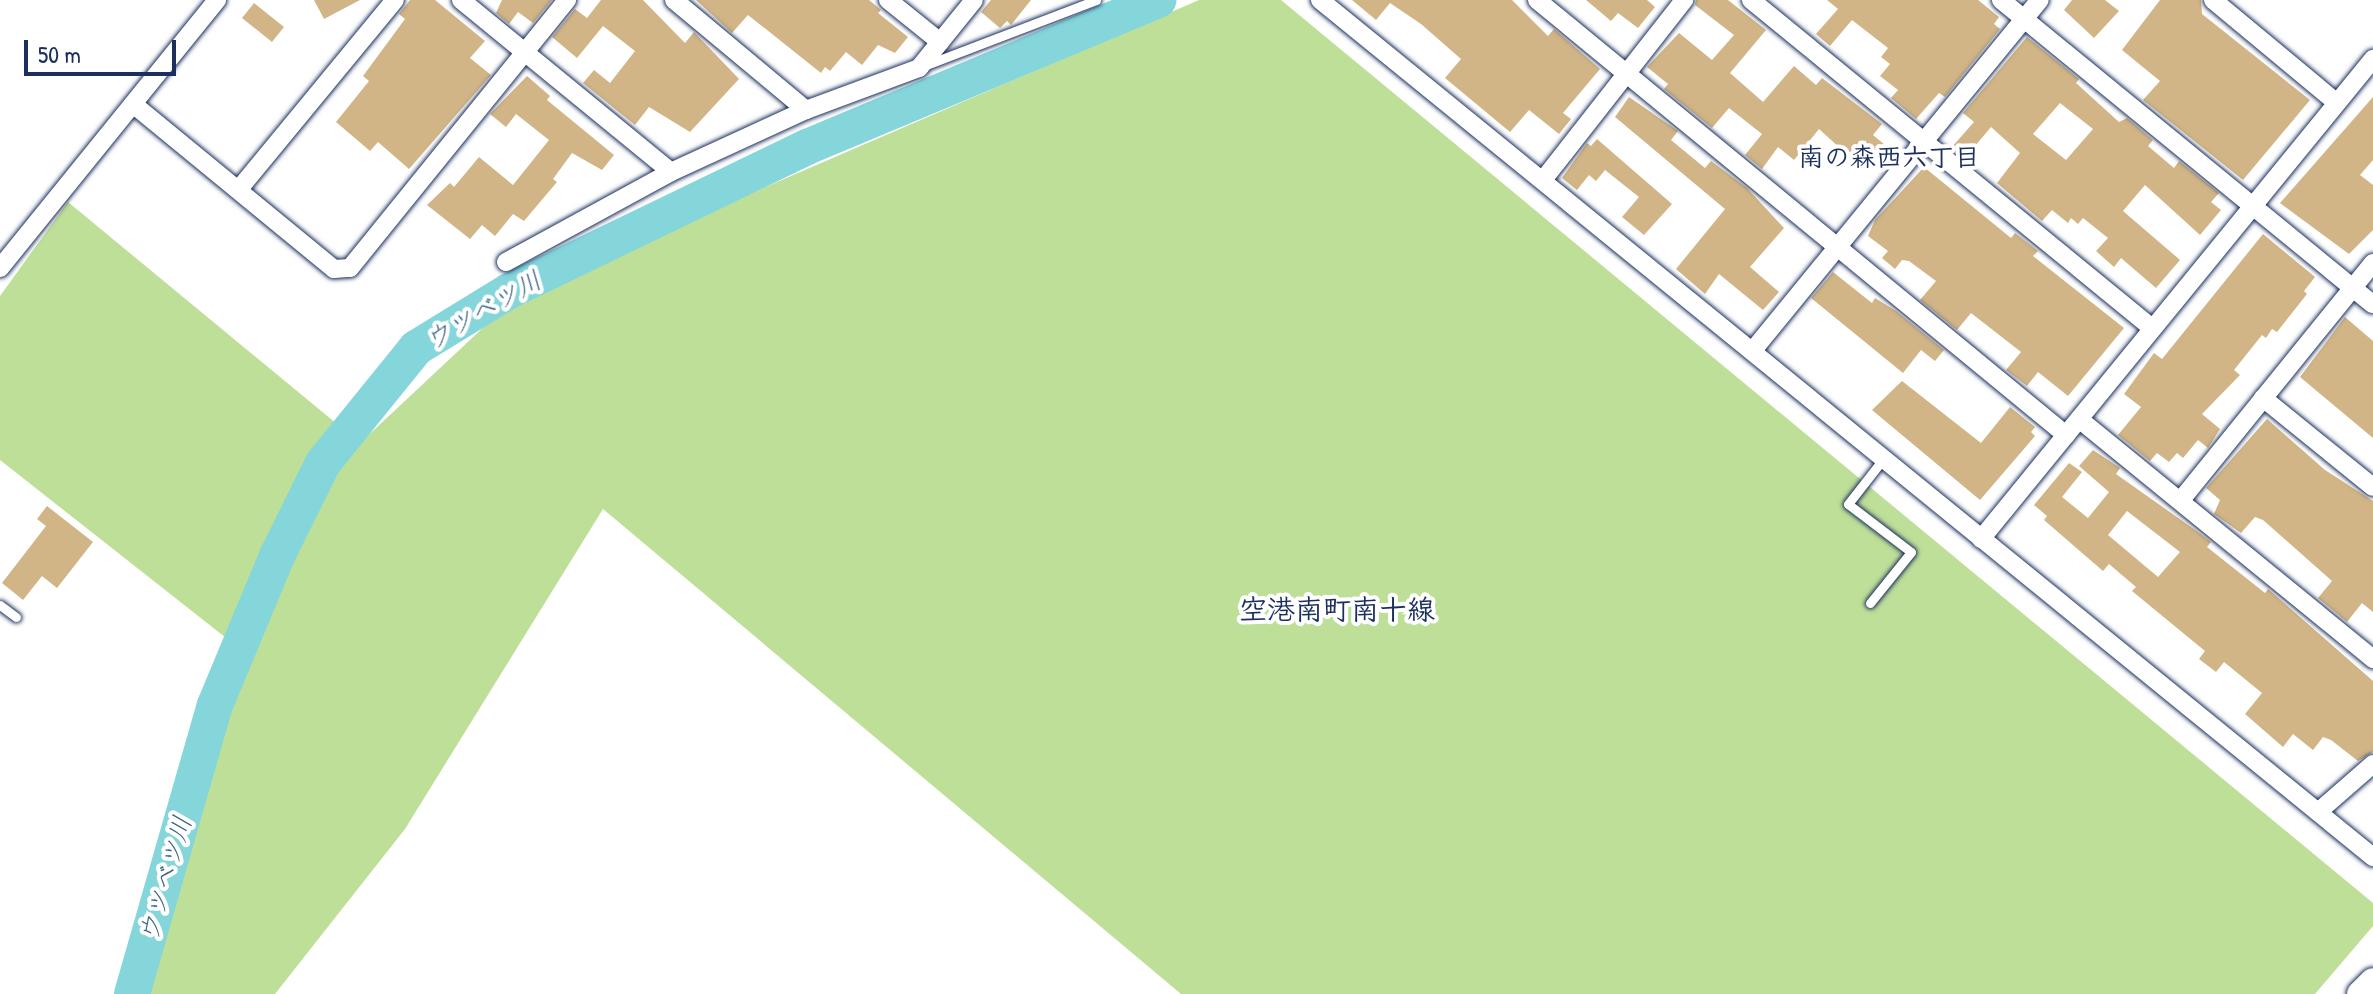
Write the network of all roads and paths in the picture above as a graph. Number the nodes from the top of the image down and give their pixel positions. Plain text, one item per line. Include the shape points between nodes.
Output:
1 (217, 0) edge
2 (395, 0) edge
3 (461, 0) edge
4 (567, 0) edge
5 (674, 0) edge
6 (888, 0) edge
7 (974, 0) edge
8 (1096, 0) edge
9 (1320, 0) edge
10 (1537, 0) edge
11 (1684, 0) edge
12 (1751, 0) edge
13 (2001, 0) edge
14 (2040, 0) edge
15 (2213, 0) edge
16 (2025, 19) junction
17 (940, 42) junction
18 (525, 51) junction
19 (2373, 59) edge
20 (919, 68) junction
21 (1627, 74) junction
22 (2337, 103) junction
23 (133, 104) junction
24 (806, 110) junction
25 (1924, 140) junction
26 (671, 172) junction
27 (1543, 180) junction
28 (239, 189) junction
29 (2253, 207) junction
30 (1835, 248) junction
31 (506, 262) dead end
32 (2373, 263) edge
33 (0, 268) edge
34 (2352, 288) junction
35 (2373, 304) edge
36 (2152, 328) junction
37 (1754, 349) junction
38 (2263, 398) junction
39 (2079, 419) junction
40 (2066, 435) junction
41 (1884, 458) junction
42 (2373, 487) edge
43 (2181, 500) junction
44 (1981, 539) junction
45 (1870, 603) dead end
46 (0, 605) edge
47 (16, 617) dead end
48 (2373, 659) edge
49 (2373, 764) edge
50 (2318, 812) junction
51 (2373, 857) edge
52 (2373, 981) edge
53 (2360, 994) edge

1 - 23 street
2 - 28 street
3 - 18 street
4 - 18 street
5 - 24 street
6 - 17 street
7 - 17 street
8 - 20 lane
9 - 27 street
10 - 21 street
11 - 21 street
12 - 25 street
13 - 16 street
14 - 16 street
15 - 22 street
16 - 25 street
16 - 29 street
17 - 20 street
18 - 26 street
18 - 28 street via 350,268 334,269
19 - 22 street
20 - 24 street
21 - 27 street
21 - 30 street
22 - 29 street
23 - 28 street
23 - 33 street
24 - 26 street
25 - 30 street
25 - 36 street
26 - 31 street
27 - 37 street
29 - 34 street
29 - 36 street
30 - 37 street
30 - 40 street
32 - 34 street
34 - 35 street
34 - 38 street
36 - 39 street
37 - 41 street
38 - 42 street
38 - 43 street
39 - 40 street
39 - 43 street
40 - 44 street
41 - 44 street
41 - 45 lane via 1848,504 1911,552
43 - 48 street
44 - 50 street
46 - 47 lane
49 - 50 street
50 - 51 street
52 - 53 main road

